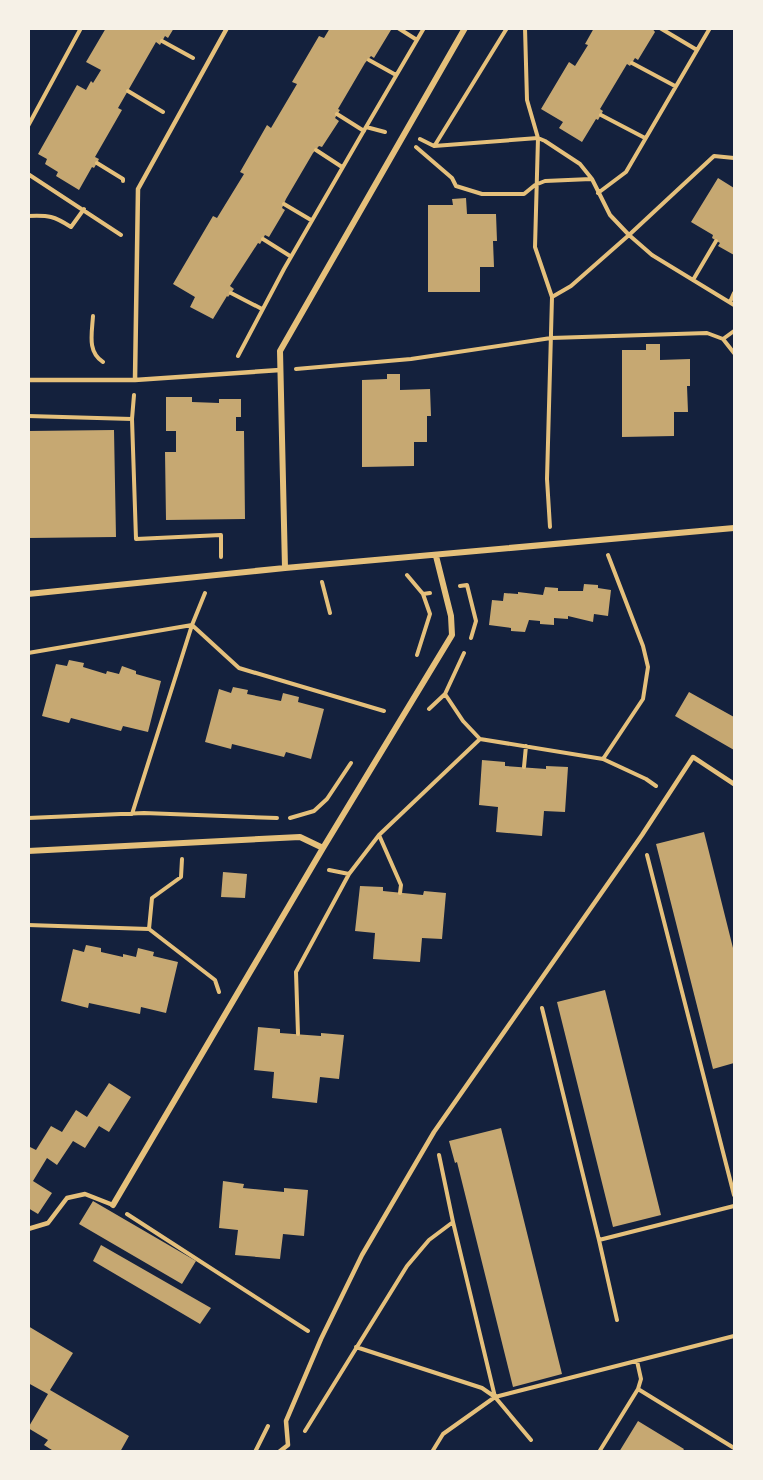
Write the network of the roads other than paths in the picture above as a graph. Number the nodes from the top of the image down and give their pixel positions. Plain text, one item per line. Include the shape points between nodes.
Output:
1 (227, 28) edge
2 (465, 28) edge
3 (280, 370) junction
4 (28, 380) edge
5 (135, 380) junction
6 (735, 528) edge
7 (436, 556) junction
8 (285, 568) junction
9 (28, 594) edge
10 (735, 784) edge
11 (323, 848) junction
12 (28, 851) edge
13 (113, 1205) joint
14 (28, 1229) edge
15 (288, 1445) junction
16 (279, 1452) edge
17 (292, 1452) edge

1 - 5 lane via 138,189
2 - 3 street via 280,351
3 - 5 lane
3 - 8 street
4 - 5 lane
6 - 7 street
7 - 8 street
7 - 11 street via 452,635
8 - 9 street
10 - 15 lane via 693,757 434,1131 362,1254 321,1339 285,1421
11 - 12 street via 300,837
11 - 13 street
13 - 14 lane via 85,1194 67,1198 48,1223
15 - 16 lane
15 - 17 lane

